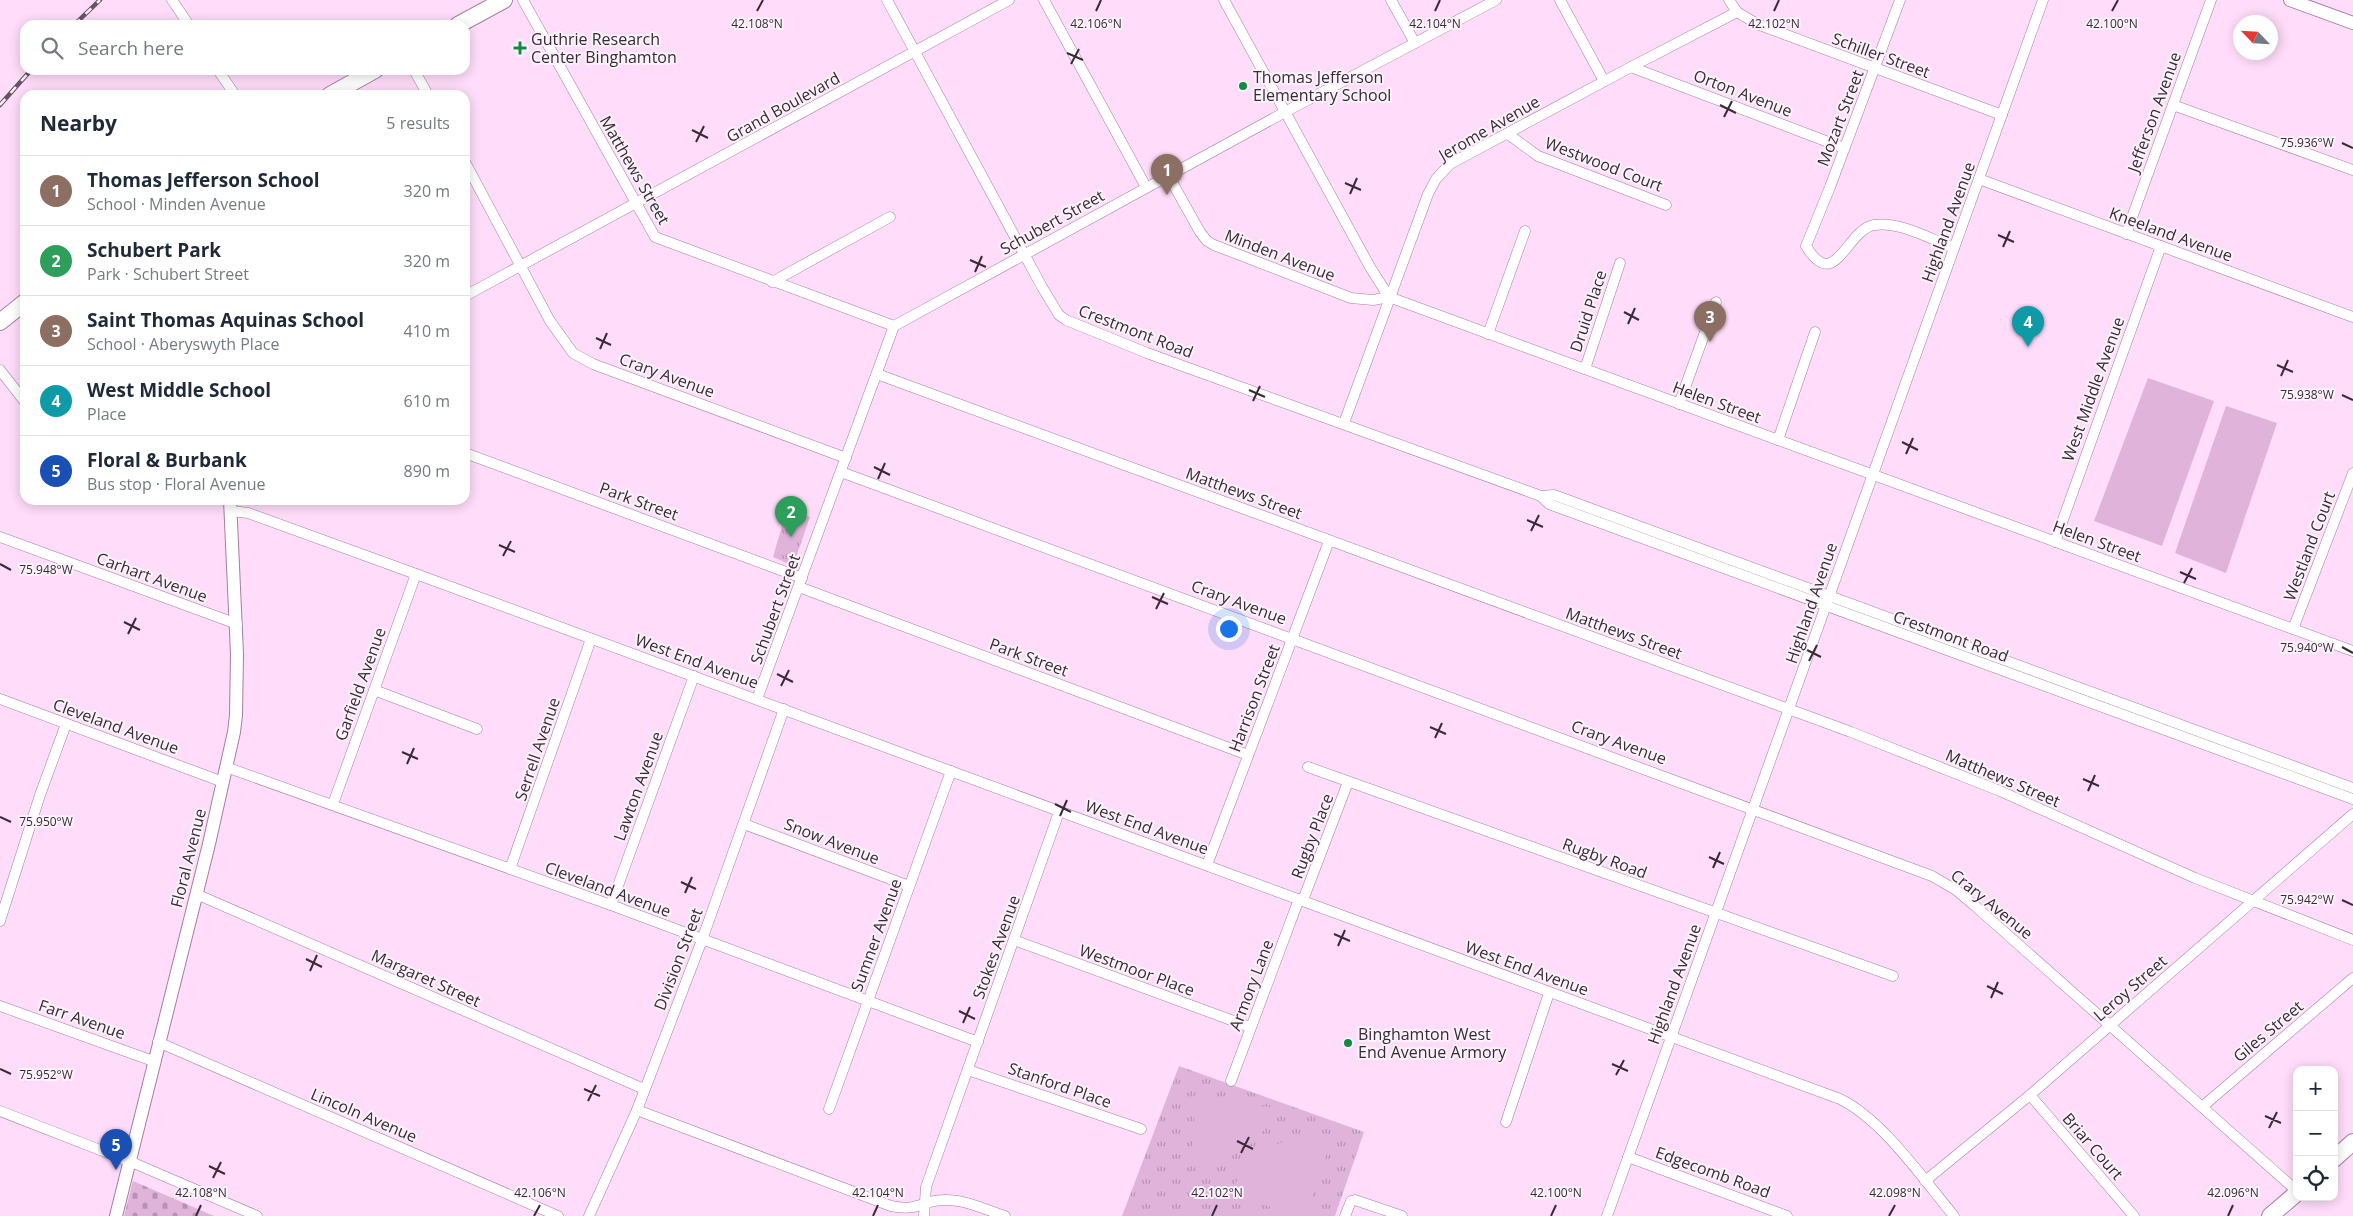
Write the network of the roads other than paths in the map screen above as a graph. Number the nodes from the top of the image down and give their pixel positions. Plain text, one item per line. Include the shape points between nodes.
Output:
1 (172, 0) edge
2 (504, 0) edge
3 (524, 0) edge
4 (887, 0) edge
5 (1009, 0) edge
6 (1044, 0) edge
7 (1224, 0) edge
8 (1391, 0) edge
9 (1496, 0) edge
10 (1560, 0) edge
11 (1729, 0) edge
12 (1900, 0) edge
13 (2042, 0) edge
14 (2210, 0) edge
15 (2290, 0) edge
16 (1737, 12) junction
17 (185, 20) edge
18 (467, 20) edge
19 (2353, 23) edge
20 (1415, 43) junction
21 (915, 52) junction
22 (1630, 67) junction
23 (1874, 69) junction
24 (221, 75) edge
25 (367, 75) edge
26 (417, 75) edge
27 (1604, 81) junction
28 (232, 90) edge
29 (339, 90) edge
30 (425, 90) edge
31 (2173, 105) junction
32 (1285, 112) junction
33 (2002, 115) junction
34 (1508, 134) junction
35 (1844, 148) junction
36 (2353, 170) edge
37 (470, 171) edge
38 (1168, 175) junction
39 (1979, 179) junction
40 (1146, 187) junction
41 (636, 204) junction
42 (1666, 204) dead end
43 (890, 217) dead end
44 (1524, 231) dead end
45 (2126, 234) junction
46 (2161, 246) junction
47 (1954, 248) junction
48 (1024, 255) junction
49 (1620, 263) dead end
50 (522, 265) junction
51 (772, 282) junction
52 (470, 293) edge
53 (1390, 297) junction
54 (1716, 302) dead end
55 (20, 306) edge
56 (2353, 317) edge
57 (0, 322) edge
58 (894, 326) junction
59 (1815, 332) dead end
60 (1488, 334) junction
61 (1585, 369) junction
62 (0, 370) edge
63 (877, 374) junction
64 (20, 396) edge
65 (1679, 404) junction
66 (1344, 423) junction
67 (1778, 440) junction
68 (470, 455) edge
69 (846, 458) junction
70 (841, 472) junction
71 (2353, 473) edge
72 (1871, 475) junction
73 (1541, 496) junction
74 (231, 505) edge
75 (0, 538) edge
76 (1329, 541) junction
77 (2055, 542) junction
78 (416, 574) junction
79 (800, 582) junction
80 (1830, 595) junction
81 (1826, 606) junction
82 (237, 624) junction
83 (2293, 629) junction
84 (1292, 638) junction
85 (591, 639) junction
86 (1969, 646) junction
87 (2353, 651) edge
88 (1966, 658) junction
89 (694, 676) junction
90 (374, 690) junction
91 (2098, 694) junction
92 (0, 699) edge
93 (757, 699) junction
94 (2094, 704) junction
95 (784, 709) junction
96 (1789, 710) junction
97 (66, 724) junction
98 (477, 729) dead end
99 (1248, 755) junction
100 (226, 767) junction
101 (1308, 767) dead end
102 (951, 770) junction
103 (223, 782) junction
104 (1348, 782) junction
105 (2353, 788) edge
106 (2353, 799) edge
107 (333, 804) junction
108 (1753, 808) junction
109 (1059, 812) junction
110 (2353, 814) edge
111 (744, 824) junction
112 (1207, 865) junction
113 (510, 869) junction
114 (910, 886) junction
115 (196, 894) junction
116 (1301, 899) junction
117 (2254, 902) junction
118 (611, 905) junction
119 (1716, 913) junction
120 (0, 921) edge
121 (702, 940) junction
122 (1014, 940) junction
123 (2353, 940) edge
124 (1893, 976) dead end
125 (2353, 978) edge
126 (1549, 993) junction
127 (868, 1000) junction
128 (0, 1006) edge
129 (2110, 1025) junction
130 (1250, 1027) junction
131 (1671, 1037) junction
132 (158, 1042) junction
133 (978, 1042) junction
134 (154, 1061) junction
135 (968, 1070) junction
136 (1231, 1081) dead end
137 (644, 1089) junction
138 (2030, 1095) junction
139 (2202, 1107) junction
140 (829, 1109) dead end
141 (637, 1110) junction
142 (0, 1111) edge
143 (1506, 1122) dead end
144 (1141, 1129) dead end
145 (2353, 1142) edge
146 (2337, 1156) edge
147 (1628, 1157) junction
148 (128, 1160) junction
149 (1925, 1181) junction
150 (2293, 1188) edge
151 (2293, 1196) edge
152 (924, 1205) junction
153 (116, 1216) edge
154 (258, 1216) edge
155 (558, 1216) edge
156 (589, 1216) edge
157 (924, 1216) edge
158 (1004, 1216) edge
159 (1344, 1216) edge
160 (1402, 1216) edge
161 (1607, 1216) edge
162 (1787, 1216) edge
163 (1954, 1216) edge
164 (2134, 1216) edge
165 (2270, 1216) edge

1 - 17 street
2 - 18 main road
3 - 41 street, Matthews Street
4 - 21 street, Crestmont Road
5 - 21 street, Grand Boulevard
6 - 40 street
7 - 32 street
8 - 20 street
9 - 20 street, Schubert Street
10 - 27 street
11 - 16 street, Schiller Street
12 - 23 street, Mozart Street
13 - 33 street, Highland Avenue
14 - 31 street, Jefferson Avenue
15 - 19 street
16 - 22 street, Jerome Avenue
16 - 23 street, Schiller Street via 1757,24
20 - 32 street, Schubert Street
21 - 41 street, Grand Boulevard
21 - 48 street, Crestmont Road
22 - 27 street, Jerome Avenue
22 - 35 street, Orton Avenue
23 - 33 street, Schiller Street
23 - 35 street, Mozart Street
24 - 28 street
25 - 29 main road
26 - 30 street
27 - 34 street, Jerome Avenue
31 - 36 street
31 - 45 street, Jefferson Avenue
32 - 38 street, Schubert Street
32 - 53 street via 1370,267
33 - 39 street, Highland Avenue
34 - 42 street, Westwood Court via 1538,156
34 - 53 street, Jerome Avenue via 1450,164 1436,179
35 - 47 street, Mozart Street via 1806,246 1814,260 1823,264 1838,259 1854,239 1872,225 1898,226
37 - 50 street, Crary Avenue
38 - 40 street, Schubert Street
38 - 53 street, Minden Avenue via 1206,241 1351,298 1373,300
39 - 45 street, Kneeland Avenue
39 - 47 street, Highland Avenue
40 - 48 street, Schubert Street
41 - 50 street, Grand Boulevard
41 - 51 street, Matthews Street via 652,232 661,240
43 - 51 street
44 - 60 street
45 - 46 street, Kneeland Avenue
46 - 56 street, Kneeland Avenue
46 - 77 street, West Middle Avenue
47 - 72 street, Highland Avenue
48 - 58 street, Schubert Street
48 - 66 street, Crestmont Road via 1059,316 1066,320 1147,353
49 - 61 street, Druid Place
50 - 52 street, Grand Boulevard
50 - 69 street, Crary Avenue via 550,321 567,347 580,358
51 - 58 street, Matthews Street
53 - 60 street, Helen Street
53 - 66 street, Jerome Avenue
54 - 65 street
55 - 57 main road
58 - 63 street, Schubert Street
59 - 67 street
60 - 61 street, Helen Street
61 - 65 street, Helen Street
62 - 64 street
63 - 69 street, Schubert Street
63 - 76 street, Matthews Street
65 - 67 street, Helen Street
66 - 73 street, Crestmont Road
67 - 72 street, Helen Street
68 - 79 street, Park Street
69 - 70 street, Schubert Street
70 - 79 street, Schubert Street
70 - 84 street, Crary Avenue
71 - 83 street, Westland Court
72 - 77 street, Helen Street
72 - 80 street, Highland Avenue
73 - 80 street, Crestmont Road via 1554,495
73 - 81 street, Crestmont Road via 1549,504
74 - 78 street, West End Avenue
74 - 82 street, Floral Avenue
75 - 82 street, Carhart Avenue
76 - 84 street, Harrison Street
76 - 96 street, Matthews Street
77 - 83 street, Helen Street
78 - 85 street, West End Avenue
78 - 90 street, Garfield Avenue
79 - 93 street, Schubert Street
79 - 99 street, Park Street
80 - 81 street, Highland Avenue
80 - 86 street, Crestmont Road
81 - 88 street, Crestmont Road
81 - 96 street, Highland Avenue
82 - 100 street, Floral Avenue via 236,715
83 - 87 street, Helen Street
84 - 99 street, Harrison Street
84 - 108 street, Crary Avenue
85 - 89 street, West End Avenue
85 - 113 street, Serrell Avenue
86 - 88 street
86 - 91 street, Crestmont Road
88 - 94 street, Crestmont Road
89 - 93 street, West End Avenue
89 - 118 street, Lawton Avenue
90 - 98 street
90 - 107 street, Garfield Avenue
91 - 94 street
91 - 105 street, Crestmont Road
92 - 97 street, Cleveland Avenue
93 - 95 street, West End Avenue
94 - 106 street, Crestmont Road
95 - 102 street, West End Avenue
95 - 111 street, Division Street
96 - 108 street, Highland Avenue
96 - 117 street, Matthews Street via 2000,791
97 - 103 street, Cleveland Avenue
97 - 120 street
99 - 112 street, Harrison Street
100 - 103 street, Floral Avenue
100 - 107 street, Cleveland Avenue
101 - 104 street, Rugby Road
102 - 109 street, West End Avenue
102 - 114 street, Sumner Avenue
103 - 115 street, Floral Avenue
104 - 116 street, Rugby Place
104 - 119 street, Rugby Road
107 - 113 street, Cleveland Avenue
108 - 119 street, Highland Avenue
108 - 129 street, Crary Avenue via 1918,870 1956,890
109 - 112 street, West End Avenue
109 - 122 street, Stokes Avenue
110 - 117 street, Leroy Street
111 - 114 street, Snow Avenue
111 - 121 street, Division Street
112 - 116 street, West End Avenue
113 - 118 street, Cleveland Avenue
114 - 127 street, Sumner Avenue
115 - 132 street, Floral Avenue
115 - 137 street, Margaret Street
116 - 126 street, West End Avenue
116 - 130 street, Armory Lane
117 - 123 street, Matthews Street
117 - 129 street, Leroy Street
118 - 121 street, Cleveland Avenue
119 - 124 street, Rugby Road
119 - 131 street, Highland Avenue
121 - 127 street, Cleveland Avenue
121 - 137 street, Division Street
122 - 130 street, Westmoor Place
122 - 133 street, Stokes Avenue
125 - 139 street, Giles Street
126 - 131 street, West End Avenue
126 - 143 street
127 - 133 street, Cleveland Avenue
127 - 140 street, Sumner Avenue
128 - 134 street, Farr Avenue
129 - 138 street, Leroy Street
129 - 139 street, Crary Avenue
130 - 136 street, Armory Lane
131 - 147 street, Highland Avenue
131 - 149 street, West End Avenue via 1856,1107 1874,1122
132 - 134 street, Floral Avenue
132 - 155 street, Lincoln Avenue
133 - 135 street, Stokes Avenue
134 - 148 street, Floral Avenue
135 - 144 street, Stanford Place
135 - 152 street, Stokes Avenue via 926,1187
137 - 141 street, Division Street
138 - 149 street, Leroy Street
138 - 164 street, Briar Court
139 - 150 street, Crary Avenue
141 - 152 street via 891,1206 913,1209
141 - 156 street, Division Street
142 - 148 street
145 - 146 main road
147 - 161 street, Highland Avenue
147 - 162 street, Edgecomb Road
148 - 153 street, Floral Avenue
148 - 154 street
149 - 163 street, West End Avenue
151 - 165 main road
152 - 157 street, Stokes Avenue
152 - 158 street via 945,1200
159 - 160 street via 1351,1201 1355,1200

